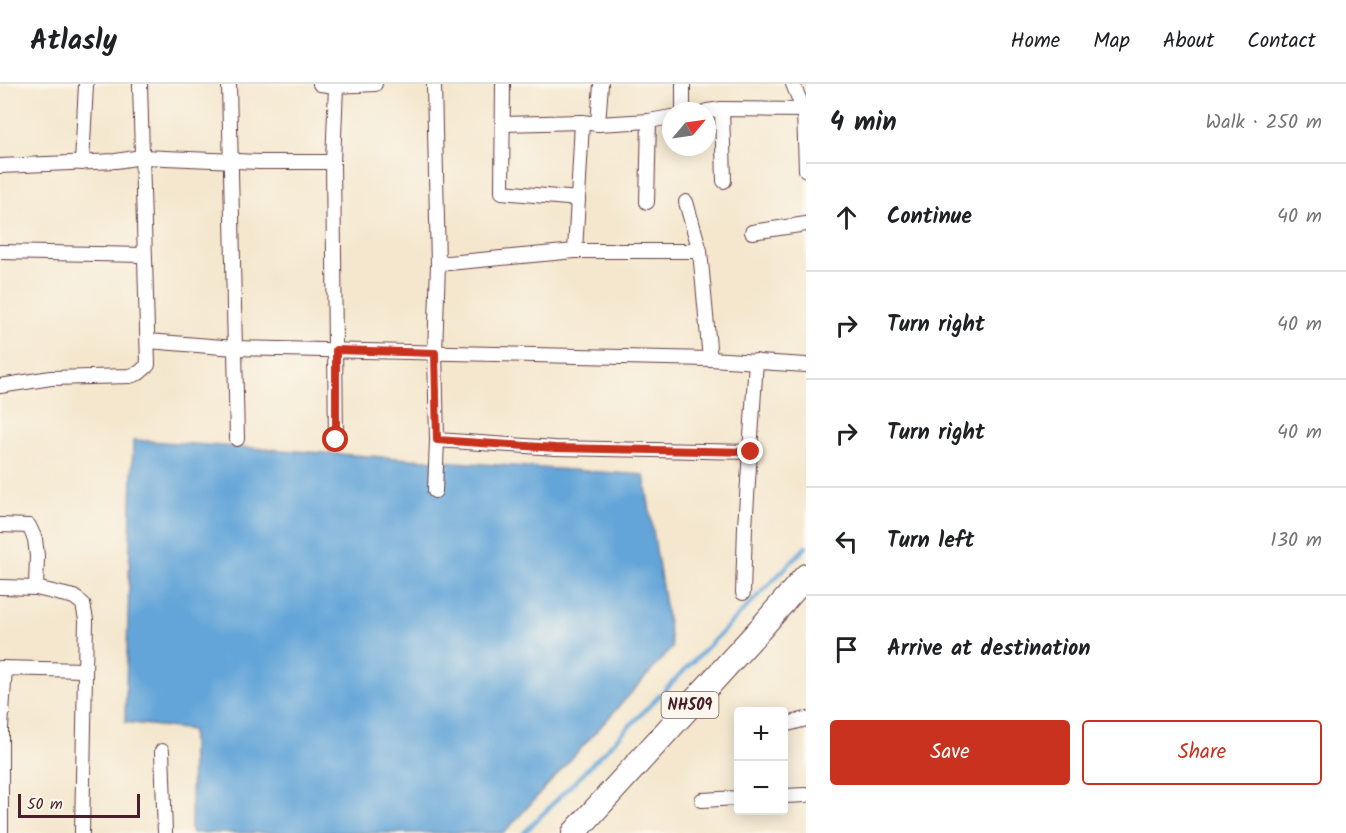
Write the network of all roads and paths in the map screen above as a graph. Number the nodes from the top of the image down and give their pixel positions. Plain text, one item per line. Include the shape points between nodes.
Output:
1 (86, 84) edge
2 (140, 84) edge
3 (229, 84) edge
4 (320, 84) edge
5 (375, 84) edge
6 (434, 84) edge
7 (503, 84) edge
8 (601, 84) edge
9 (683, 84) edge
10 (793, 84) edge
11 (336, 86) junction
12 (683, 102) edge
13 (722, 109) junction
14 (716, 110) edge
15 (805, 110) edge
16 (662, 119) edge
17 (650, 121) junction
18 (582, 122) junction
19 (503, 124) junction
20 (598, 124) junction
21 (142, 157) junction
22 (231, 160) junction
23 (333, 162) junction
24 (82, 163) junction
25 (0, 166) edge
26 (806, 170) edge
27 (724, 181) dead end
28 (578, 199) junction
29 (647, 202) dead end
30 (687, 202) dead end
31 (806, 224) edge
32 (752, 232) dead end
33 (575, 251) junction
34 (700, 251) junction
35 (0, 252) edge
36 (144, 255) junction
37 (438, 264) junction
38 (148, 341) junction
39 (235, 348) junction
40 (336, 350) junction
41 (435, 353) junction
42 (710, 359) junction
43 (756, 361) junction
44 (806, 365) edge
45 (0, 386) edge
46 (237, 439) dead end
47 (336, 440) dead end
48 (437, 440) junction
49 (751, 452) junction
50 (435, 491) dead end
51 (0, 525) edge
52 (806, 576) edge
53 (0, 587) edge
54 (36, 588) junction
55 (742, 593) dead end
56 (2, 668) edge
57 (84, 670) junction
58 (806, 719) edge
59 (788, 724) edge
60 (162, 751) dead end
61 (806, 795) edge
62 (788, 796) edge
63 (734, 798) edge
64 (702, 800) dead end
65 (1, 833) edge
66 (82, 833) edge
67 (165, 833) edge
68 (574, 833) edge

1 - 24 street
2 - 21 street
3 - 22 street
4 - 11 street
5 - 11 street
6 - 37 street
7 - 19 street
8 - 20 street
9 - 12 street
10 - 15 street
11 - 23 street
13 - 14 street
13 - 15 street
13 - 27 street
15 - 26 street
16 - 17 street
17 - 20 street
17 - 29 street
18 - 19 street
18 - 20 street
18 - 28 street
19 - 28 street via 502,192
21 - 22 street
21 - 24 street
21 - 36 street
22 - 23 street
22 - 39 street
23 - 40 street
24 - 25 street
28 - 33 street
30 - 34 street
31 - 32 street
33 - 34 street
33 - 37 street
34 - 42 street
35 - 36 street
36 - 38 street
37 - 41 street
38 - 39 street
38 - 45 street via 148,365 130,376 51,378
39 - 40 street
39 - 46 street
40 - 41 street
40 - 47 street
41 - 42 street
41 - 48 street
42 - 43 street
43 - 44 street
43 - 49 street
48 - 49 street via 555,448
48 - 50 street
49 - 55 street
51 - 54 street via 28,526 35,539
52 - 68 highway, NH509
53 - 54 street
54 - 57 street via 74,597 83,604
56 - 57 street
56 - 65 street
57 - 66 street
58 - 59 street
60 - 67 street
61 - 62 street
63 - 64 street

